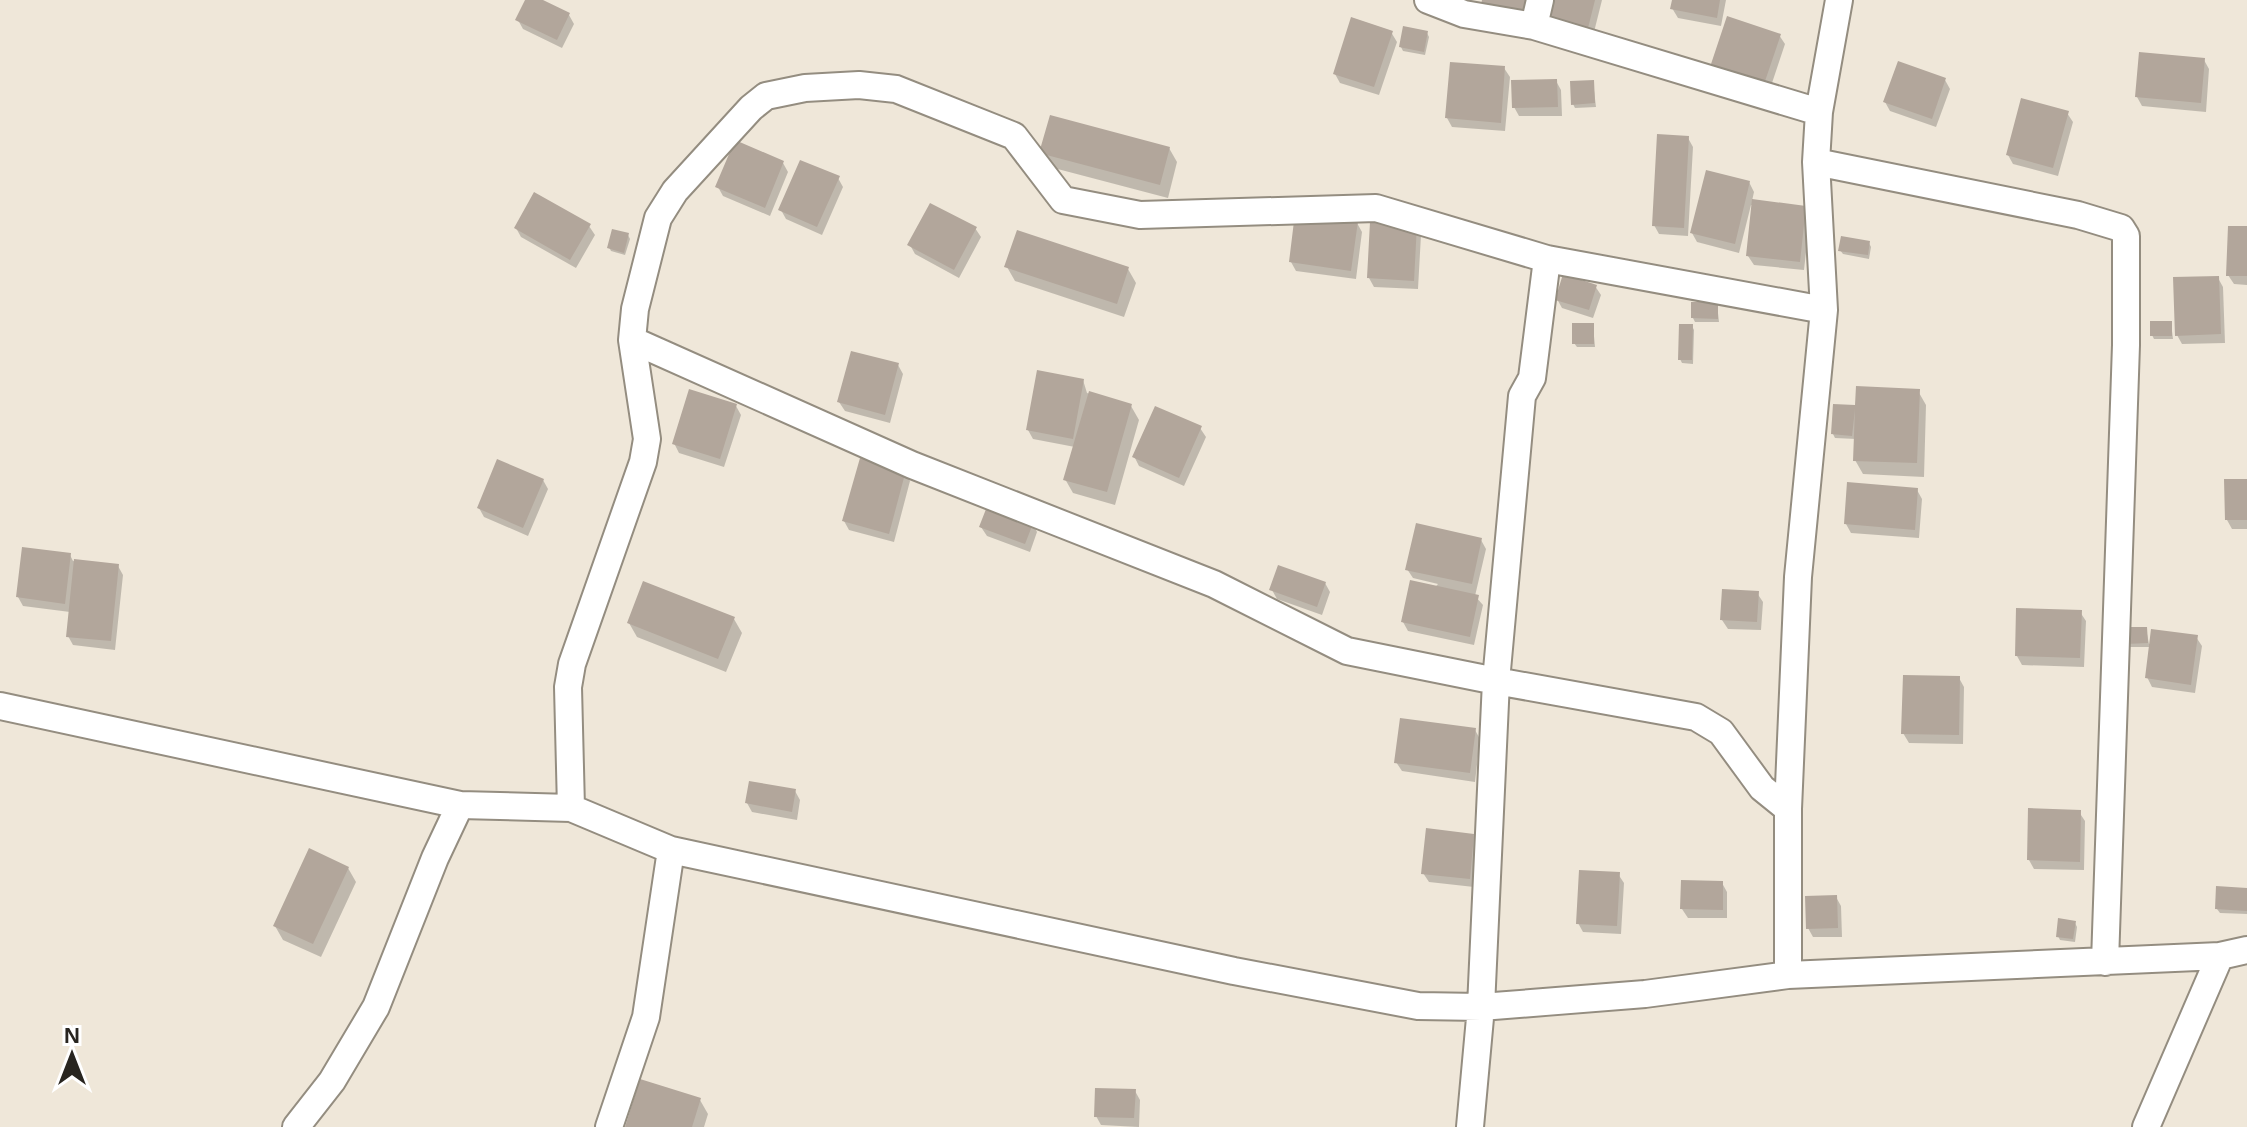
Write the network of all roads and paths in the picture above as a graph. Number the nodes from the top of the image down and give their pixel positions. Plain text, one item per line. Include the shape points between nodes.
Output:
1 (1428, 0) edge
2 (1540, 0) edge
3 (1839, 0) edge
4 (1534, 26) junction
5 (1819, 112) junction
6 (1816, 162) junction
7 (1547, 259) junction
8 (1824, 310) junction
9 (632, 340) junction
10 (1496, 681) junction
11 (0, 706) edge
12 (460, 805) junction
13 (571, 808) junction
14 (1788, 809) junction
15 (671, 850) junction
16 (2247, 950) edge
17 (2220, 956) junction
18 (2105, 962) junction
19 (1788, 975) junction
20 (1481, 1007) junction
21 (296, 1127) edge
22 (609, 1127) edge
23 (1470, 1127) edge
24 (2146, 1127) edge

1 - 4 street via 1464,14
2 - 4 street
3 - 5 street
4 - 5 street
5 - 6 street
6 - 8 street
6 - 18 street via 2078,215 2121,228 2126,236
7 - 8 street
7 - 9 street via 1376,208 1140,215 1063,200 1014,136 896,89 805,88 766,96 675,191 658,218
7 - 10 street via 1532,378 1522,396
8 - 14 street via 1798,577
9 - 10 street via 912,465 1214,584 1347,651
9 - 13 street via 647,439 572,664
10 - 14 street via 1696,717 1721,732 1762,788
10 - 20 street
11 - 12 street
12 - 13 street
12 - 21 street via 376,1007 332,1081
13 - 15 street
14 - 19 street
15 - 20 street via 1234,971 1418,1006
15 - 22 street via 646,1017
16 - 17 street
17 - 18 street
17 - 24 street
18 - 19 street
19 - 20 street via 1645,994
20 - 23 street

